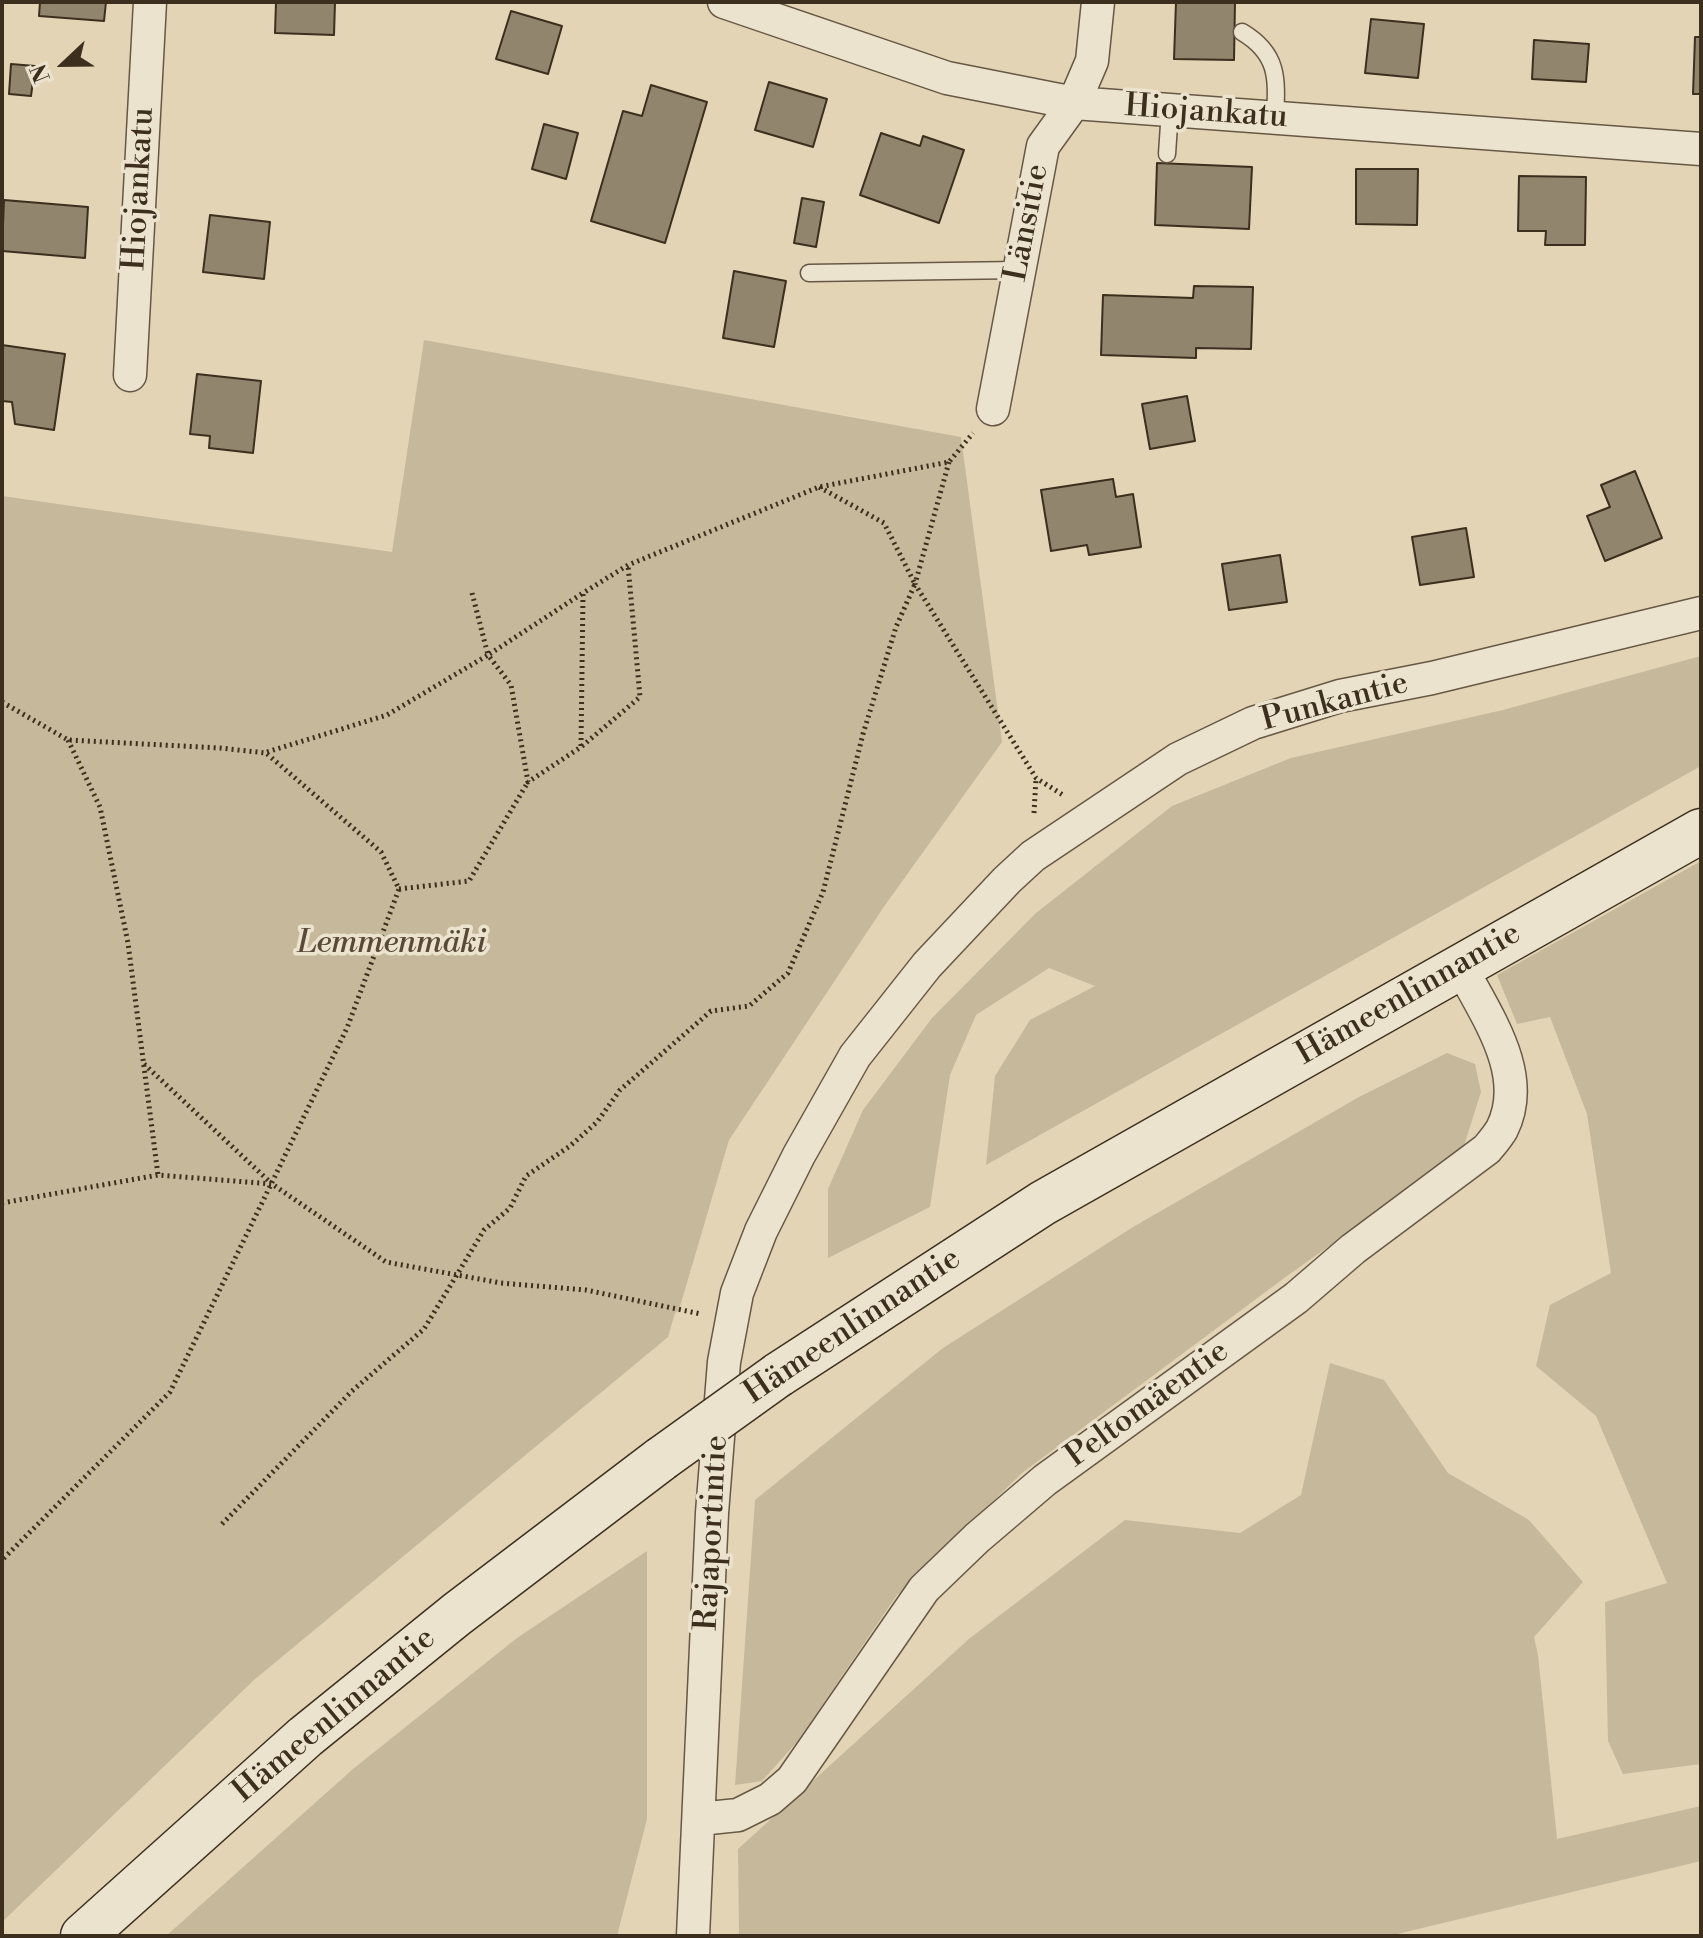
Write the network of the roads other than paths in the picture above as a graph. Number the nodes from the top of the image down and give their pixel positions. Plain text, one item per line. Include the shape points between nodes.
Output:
1 (150, 2) edge
2 (724, 2) edge
3 (1098, 2) edge
4 (1242, 32) dead end
5 (1074, 103) junction
6 (1170, 110) junction
7 (1275, 118) junction
8 (1701, 149) edge
9 (1167, 154) dead end
10 (1019, 270) junction
11 (809, 273) dead end
12 (130, 375) dead end
13 (993, 409) road end
14 (1701, 613) edge
15 (1701, 831) edge
16 (1007, 880) joint
17 (1460, 965) junction
18 (699, 1819) junction
19 (83, 1936) edge
20 (693, 1936) edge

1 - 12 street, Hiojankatu
2 - 5 street, Hiojankatu via 947,78
3 - 5 street, Länsitie via 1092,61
4 - 7 lane via 1259,42 1273,67
5 - 6 street, Hiojankatu
5 - 10 street, Länsitie via 1043,146
6 - 7 street, Hiojankatu
6 - 9 lane
7 - 8 street, Hiojankatu
10 - 11 lane
10 - 13 street, Länsitie
14 - 16 street, Punkantie via 1340,696 1253,723 1178,759 1033,856
15 - 17 main road, Hämeenlinnantie
16 - 18 street, Rajaportintie via 927,965 855,1056 761,1231 737,1293 724,1362 712,1513
17 - 18 street, Peltomäentie via 1503,1049 1510,1078 1503,1128 1487,1149 1296,1298 1045,1480 924,1589 792,1780 738,1815
17 - 19 main road, Hämeenlinnantie, bridge via 1043,1203 778,1375 457,1614 305,1737
18 - 20 street, Rajaportintie

